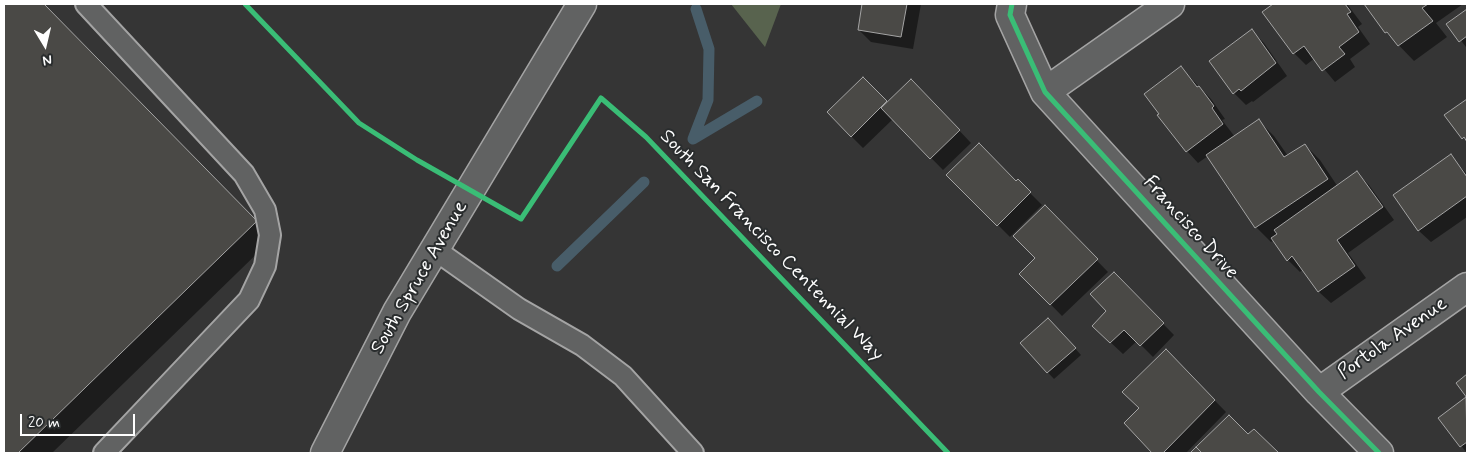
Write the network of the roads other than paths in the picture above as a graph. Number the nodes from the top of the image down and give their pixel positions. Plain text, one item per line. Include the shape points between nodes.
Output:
1 (86, 4) edge
2 (582, 4) edge
3 (1012, 4) edge
4 (1170, 4) edge
5 (1046, 92) junction
6 (434, 249) junction
7 (1467, 287) edge
8 (1319, 392) junction
9 (104, 453) edge
10 (326, 453) edge
11 (693, 453) edge
12 (1379, 453) edge

1 - 9 lane via 244,174 265,210 270,235 265,266 249,300
2 - 6 street, South Spruce Avenue
3 - 5 street, Francisco Drive via 1010,15
4 - 5 street
5 - 8 street, Francisco Drive
6 - 10 street, South Spruce Avenue via 397,312
6 - 11 lane via 519,309 582,345 623,376
7 - 8 street, Portola Avenue
8 - 12 street, Francisco Drive

